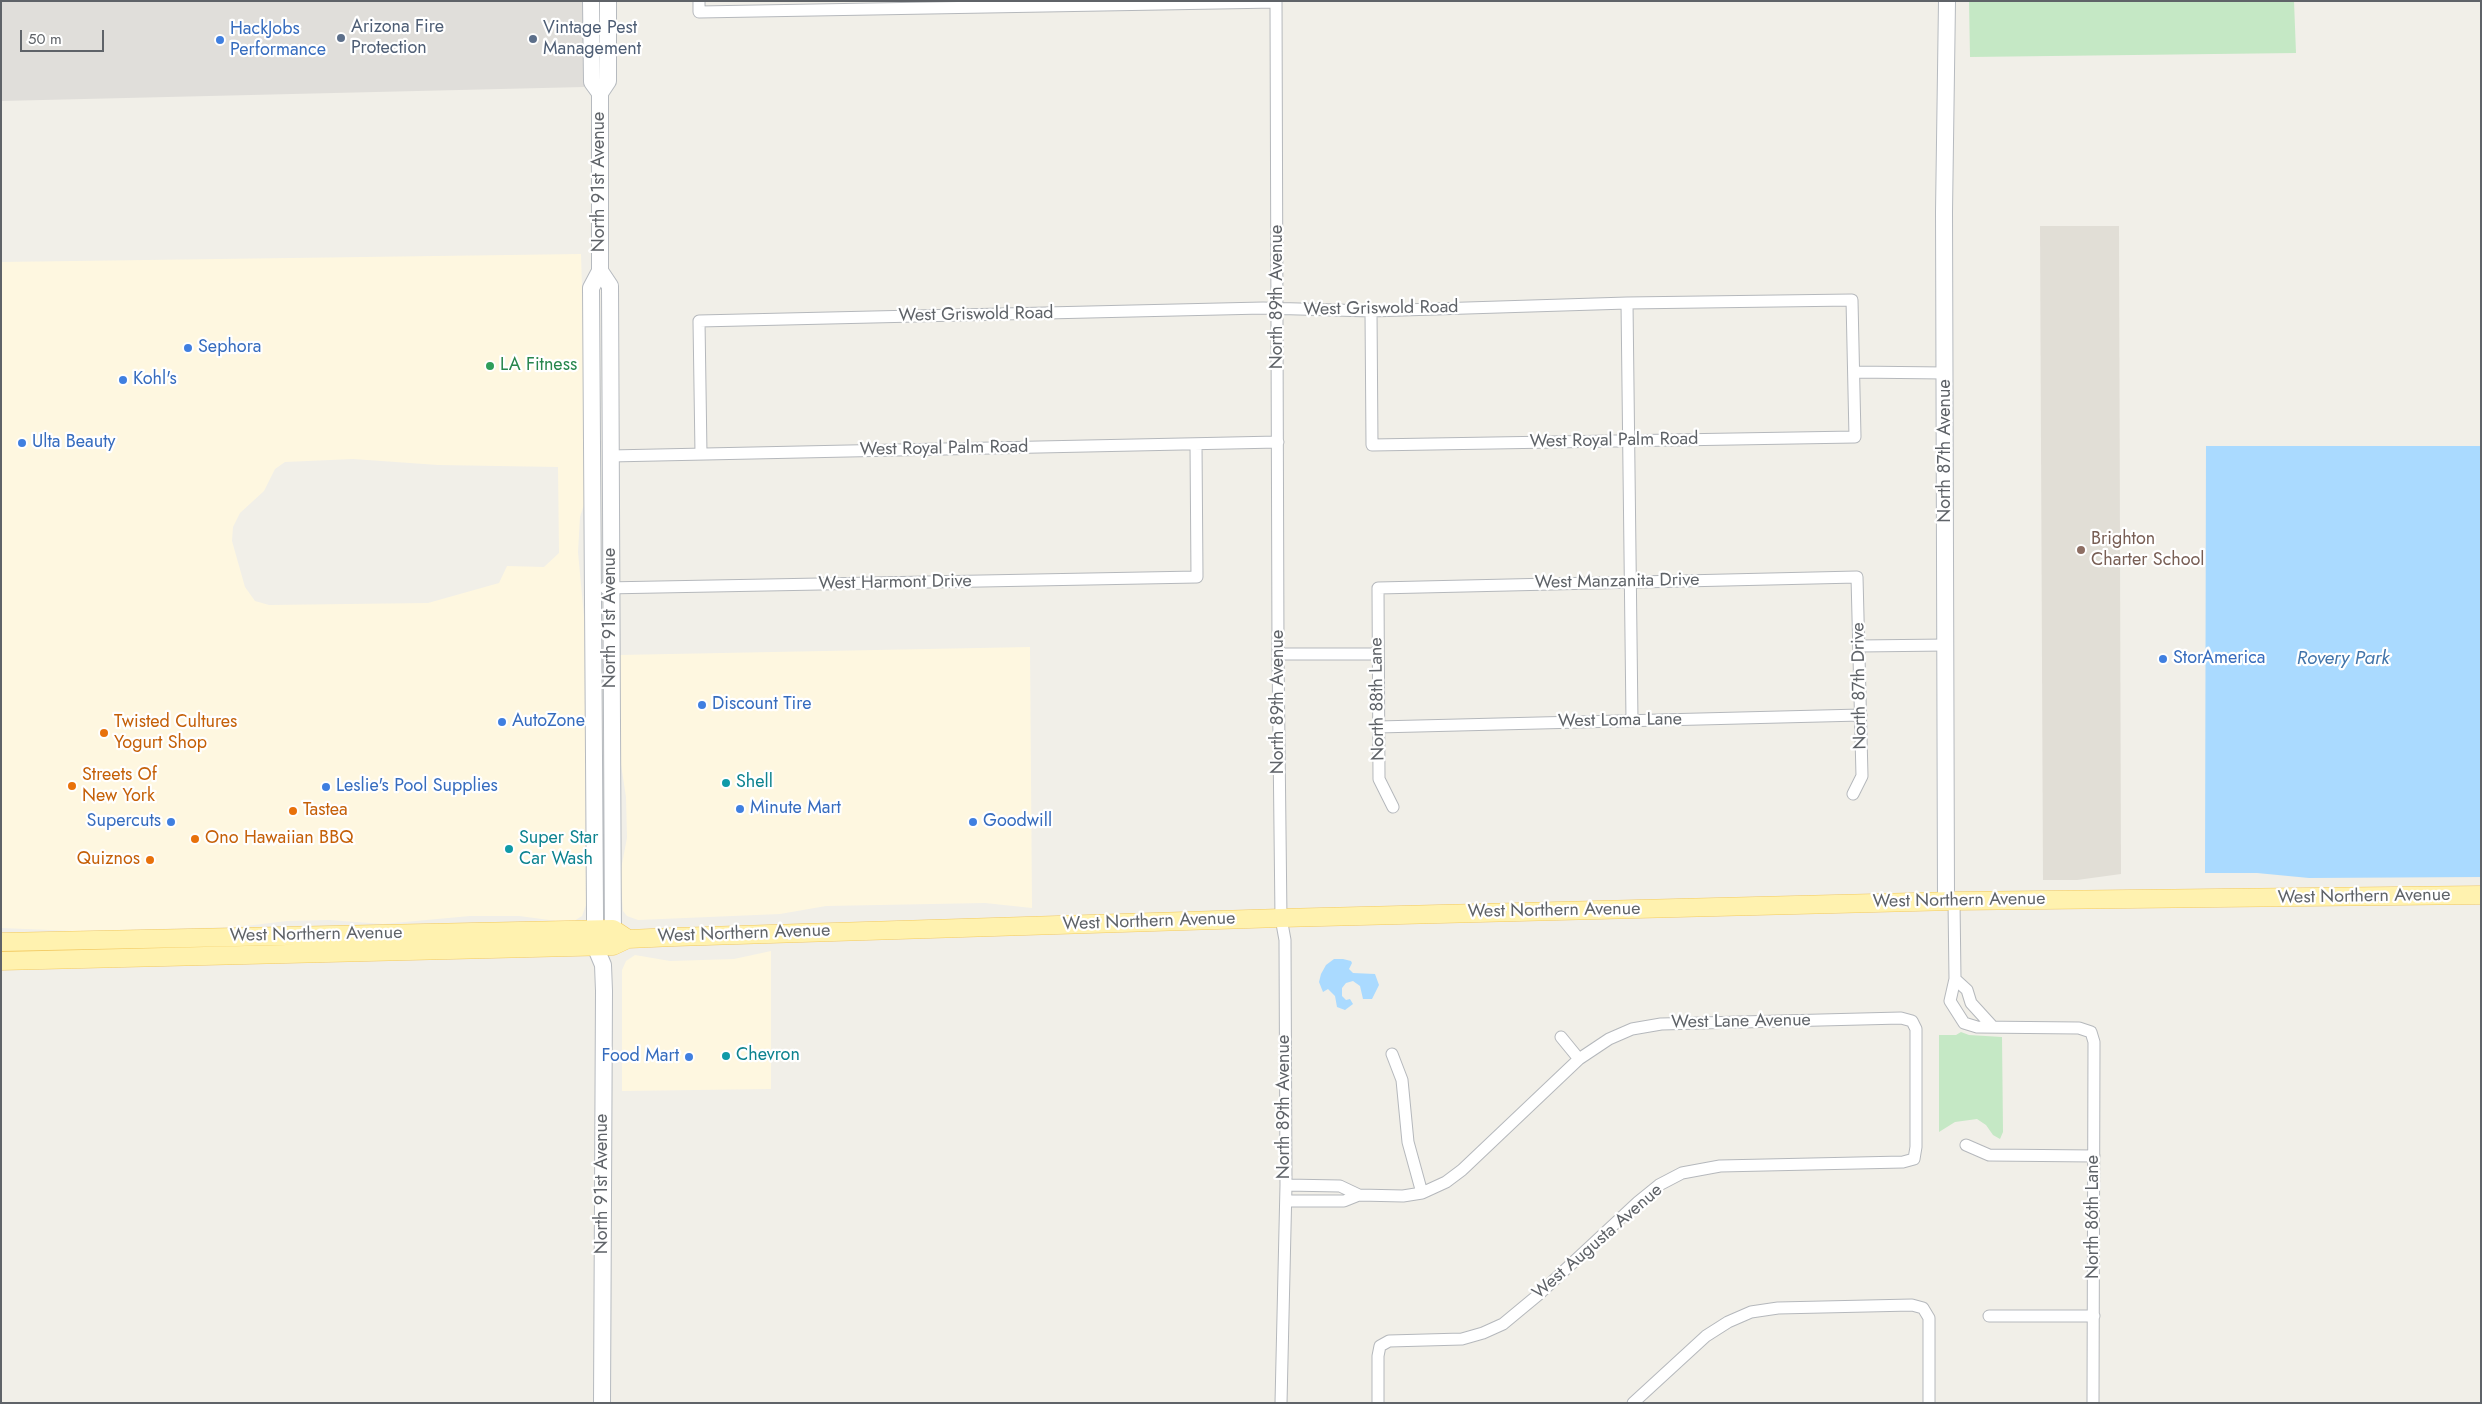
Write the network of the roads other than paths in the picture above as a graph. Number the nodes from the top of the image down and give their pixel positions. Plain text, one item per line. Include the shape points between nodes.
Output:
1 (591, 1) edge
2 (608, 1) edge
3 (1947, 1) edge
4 (1276, 2) edge
5 (699, 6) edge
6 (600, 93) junction
7 (600, 272) junction
8 (1627, 303) junction
9 (1278, 310) junction
10 (1371, 311) junction
11 (592, 369) junction
12 (1854, 372) junction
13 (1945, 373) junction
14 (1629, 440) junction
15 (1278, 442) junction
16 (1196, 444) junction
17 (701, 454) junction
18 (610, 456) junction
19 (1857, 577) joint
20 (1631, 582) junction
21 (610, 588) junction
22 (1378, 588) joint
23 (593, 589) junction
24 (1947, 644) junction
25 (1859, 646) junction
26 (1278, 654) junction
27 (1377, 654) junction
28 (593, 670) junction
29 (1861, 715) junction
30 (1632, 720) junction
31 (1378, 727) junction
32 (612, 772) junction
33 (1853, 794) dead end
34 (1393, 807) dead end
35 (2481, 895) edge
36 (1950, 901) junction
37 (1281, 918) junction
38 (258, 936) junction
39 (595, 938) junction
40 (618, 938) junction
41 (1, 942) edge
42 (258, 955) junction
43 (48, 960) junction
44 (1, 961) edge
45 (604, 965) junction
46 (1, 971) edge
47 (1955, 979) junction
48 (1971, 1003) junction
49 (1956, 1013) junction
50 (1992, 1026) junction
51 (1561, 1037) dead end
52 (1392, 1054) dead end
53 (1579, 1059) junction
54 (1966, 1145) dead end
55 (2094, 1156) junction
56 (1914, 1159) joint
57 (1286, 1185) junction
58 (1422, 1193) junction
59 (1359, 1195) junction
60 (1286, 1201) junction
61 (1990, 1316) dead end
62 (2094, 1316) junction
63 (602, 1403) edge
64 (1281, 1403) edge
65 (1378, 1403) edge
66 (1633, 1403) edge
67 (1929, 1403) edge
68 (2093, 1403) edge

1 - 6 main road, North 91st Avenue via 592,82
2 - 6 main road, North 91st Avenue via 608,81
3 - 13 main road, North 87th Avenue
4 - 5 street
4 - 9 street, North 89th Avenue
6 - 7 main road, North 91st Avenue
7 - 11 main road, North 91st Avenue via 591,288
7 - 18 main road, North 91st Avenue via 610,286
8 - 10 street, West Griswold Road
8 - 12 street, West Griswold Road via 1852,300
8 - 14 street
9 - 10 street, West Griswold Road
9 - 15 street, North 89th Avenue
9 - 17 street, West Griswold Road via 699,321
10 - 14 street, West Royal Palm Road via 1372,445
11 - 18 main road via 600,397 601,441
11 - 23 main road, North 91st Avenue
12 - 13 street
12 - 14 street, West Royal Palm Road via 1856,437
13 - 24 main road, North 87th Avenue
14 - 20 street
15 - 16 street, West Royal Palm Road
15 - 26 street, North 89th Avenue
16 - 17 street, West Royal Palm Road
16 - 21 street, West Harmont Drive via 1197,577
17 - 18 street, West Royal Palm Road
18 - 21 main road, North 91st Avenue
19 - 20 street, West Manzanita Drive
19 - 25 street, North 87th Drive
20 - 22 street, West Manzanita Drive
20 - 30 street
21 - 23 street, West Harmont Drive
21 - 32 main road, North 91st Avenue
22 - 27 street, North 88th Lane
23 - 28 main road, North 91st Avenue
24 - 25 street
24 - 36 main road, North 87th Avenue
25 - 29 street, North 87th Drive
26 - 27 street
26 - 37 street, North 89th Avenue
27 - 31 street, North 88th Lane
28 - 32 main road via 601,705 601,758 605,769
28 - 39 main road, North 91st Avenue
29 - 30 street, West Loma Lane
29 - 33 street, North 87th Drive via 1862,776
30 - 31 street, West Loma Lane
31 - 34 street, North 88th Lane via 1379,778
32 - 40 main road, North 91st Avenue
35 - 36 main road, West Northern Avenue
36 - 37 main road, West Northern Avenue
36 - 47 street, North 87th Avenue
37 - 40 main road, West Northern Avenue
37 - 57 street, North 89th Avenue via 1285,940
38 - 39 main road, West Northern Avenue
38 - 41 main road, West Northern Avenue
38 - 42 main road
39 - 40 main road, West Northern Avenue
39 - 42 main road, West Northern Avenue
39 - 45 main road, North 91st Avenue
40 - 45 main road, North 91st Avenue
42 - 43 main road, West Northern Avenue
43 - 44 main road, West Northern Avenue
43 - 46 main road
45 - 63 main road, North 91st Avenue
47 - 48 street via 1967,990
47 - 49 street, North 87th Avenue via 1950,1001
48 - 49 street
48 - 50 street
49 - 50 street via 1964,1023 1977,1027
50 - 55 street, North 86th Lane via 2079,1028 2091,1032 2094,1042
51 - 53 street
52 - 58 street via 1402,1080 1408,1142
53 - 56 street, West Lane Avenue via 1609,1039 1632,1029 1661,1024 1912,1020 1916,1030
53 - 58 street, West Lane Avenue via 1462,1170
54 - 55 street via 1989,1155
55 - 62 street, North 86th Lane
56 - 65 street, West Augusta Avenue via 1904,1162 1720,1166 1682,1173 1659,1185 1638,1202 1503,1324 1462,1339 1389,1341 1380,1346
57 - 59 street, West Lane Avenue via 1340,1186
57 - 60 street, North 89th Avenue
58 - 59 street, West Lane Avenue
59 - 60 street, West Lane Avenue via 1344,1201
60 - 64 street, North 89th Avenue
61 - 62 street
62 - 68 street, North 86th Lane
66 - 67 street via 1706,1336 1751,1312 1912,1305 1924,1308 1929,1318

